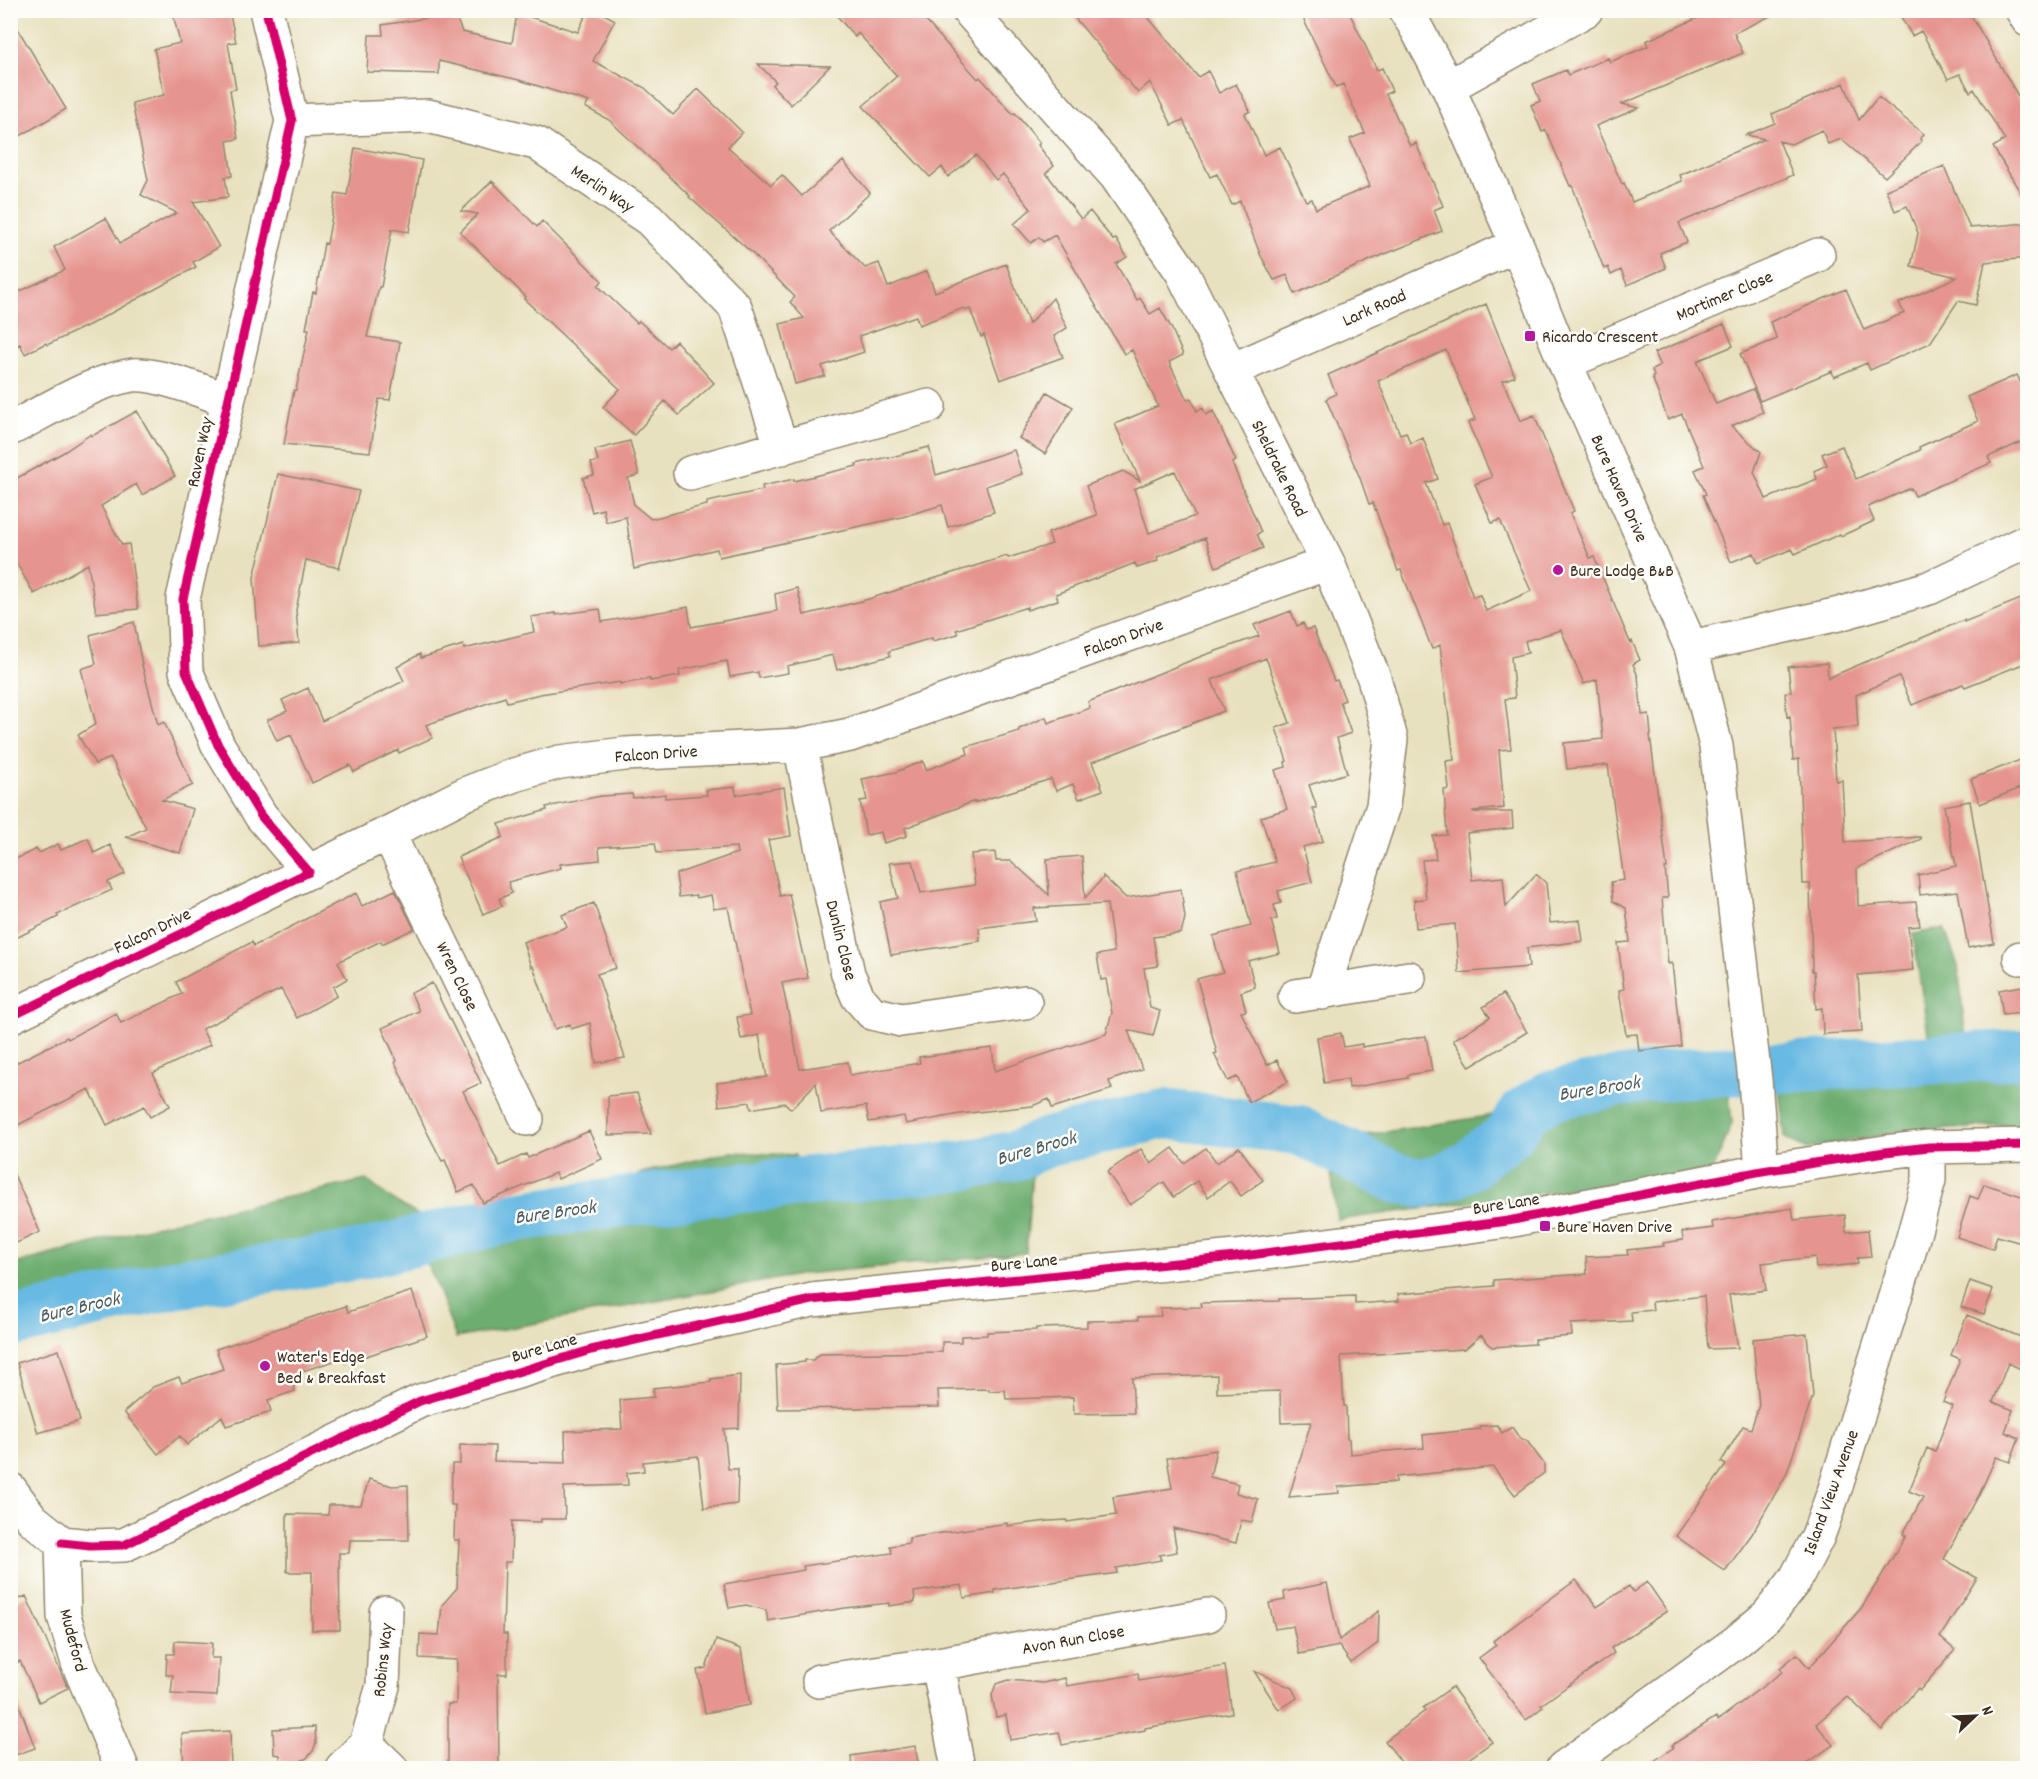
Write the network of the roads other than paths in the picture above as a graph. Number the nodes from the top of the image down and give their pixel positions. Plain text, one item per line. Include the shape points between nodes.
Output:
1 (266, 10) edge
2 (968, 10) edge
3 (1404, 10) edge
4 (1586, 10) edge
5 (2022, 10) edge
6 (2028, 20) edge
7 (1448, 87) junction
8 (292, 121) junction
9 (1517, 245) junction
10 (1818, 255) dead end
11 (1565, 363) junction
12 (1232, 370) junction
13 (228, 400) junction
14 (929, 406) dead end
15 (10, 429) edge
16 (782, 448) junction
17 (690, 473) dead end
18 (2028, 541) edge
19 (1328, 563) junction
20 (1691, 647) junction
21 (800, 745) junction
22 (388, 834) junction
23 (309, 872) junction
24 (1409, 978) dead end
25 (1025, 1002) dead end
26 (10, 1017) edge
27 (527, 1119) dead end
28 (2028, 1145) edge
29 (1929, 1147) junction
30 (1762, 1171) junction
31 (10, 1489) edge
32 (62, 1543) junction
33 (386, 1612) dead end
34 (1208, 1615) dead end
35 (938, 1664) junction
36 (819, 1681) dead end
37 (366, 1744) junction
38 (122, 1768) edge
39 (342, 1768) edge
40 (391, 1768) edge
41 (958, 1768) edge
42 (1563, 1768) edge

1 - 8 street, Raven Way
2 - 12 street, Sheldrake Road via 1116,176 1182,272
3 - 7 street, Bure Haven Drive
4 - 7 street
5 - 6 street
7 - 9 street, Bure Haven Drive
8 - 13 street, Raven Way
8 - 16 street, Merlin Way via 428,116 536,143 649,219 735,307
9 - 11 street, Bure Haven Drive
9 - 12 street, Lark Road
10 - 11 street, Mortimer Close
11 - 20 street, Bure Haven Drive
12 - 19 street, Sheldrake Road
13 - 15 street via 169,380 135,375 90,387
13 - 23 street, Raven Way via 183,598 186,671 218,745 261,816
14 - 16 street
16 - 17 street
18 - 20 street via 1929,588 1839,614
19 - 21 street, Falcon Drive via 850,735
19 - 24 street, Sheldrake Road via 1374,678 1391,739 1383,806 1308,994
20 - 30 street, Bure Haven Drive via 1716,746 1754,1066
21 - 22 street, Falcon Drive via 625,754 560,762 465,794
21 - 25 street, Dunlin Close via 848,974 858,997 872,1013 901,1020
22 - 23 street, Falcon Drive
22 - 27 street, Wren Close
23 - 26 street, Falcon Drive
28 - 29 street, Bure Lane
29 - 30 street, Bure Lane
29 - 42 street, Island View Avenue via 1929,1180 1906,1263 1836,1486 1818,1536 1795,1580 1768,1615 1736,1642
30 - 32 street, Bure Lane via 1508,1221 1235,1257 812,1300 591,1350 420,1401 124,1545
31 - 32 street via 32,1519
32 - 38 street, Mudeford via 64,1616 78,1663
33 - 37 street, Robins Way via 383,1686
34 - 35 street, Avon Run Close
35 - 36 street, Avon Run Close
35 - 41 street
37 - 39 street, Robins Way
37 - 40 street

